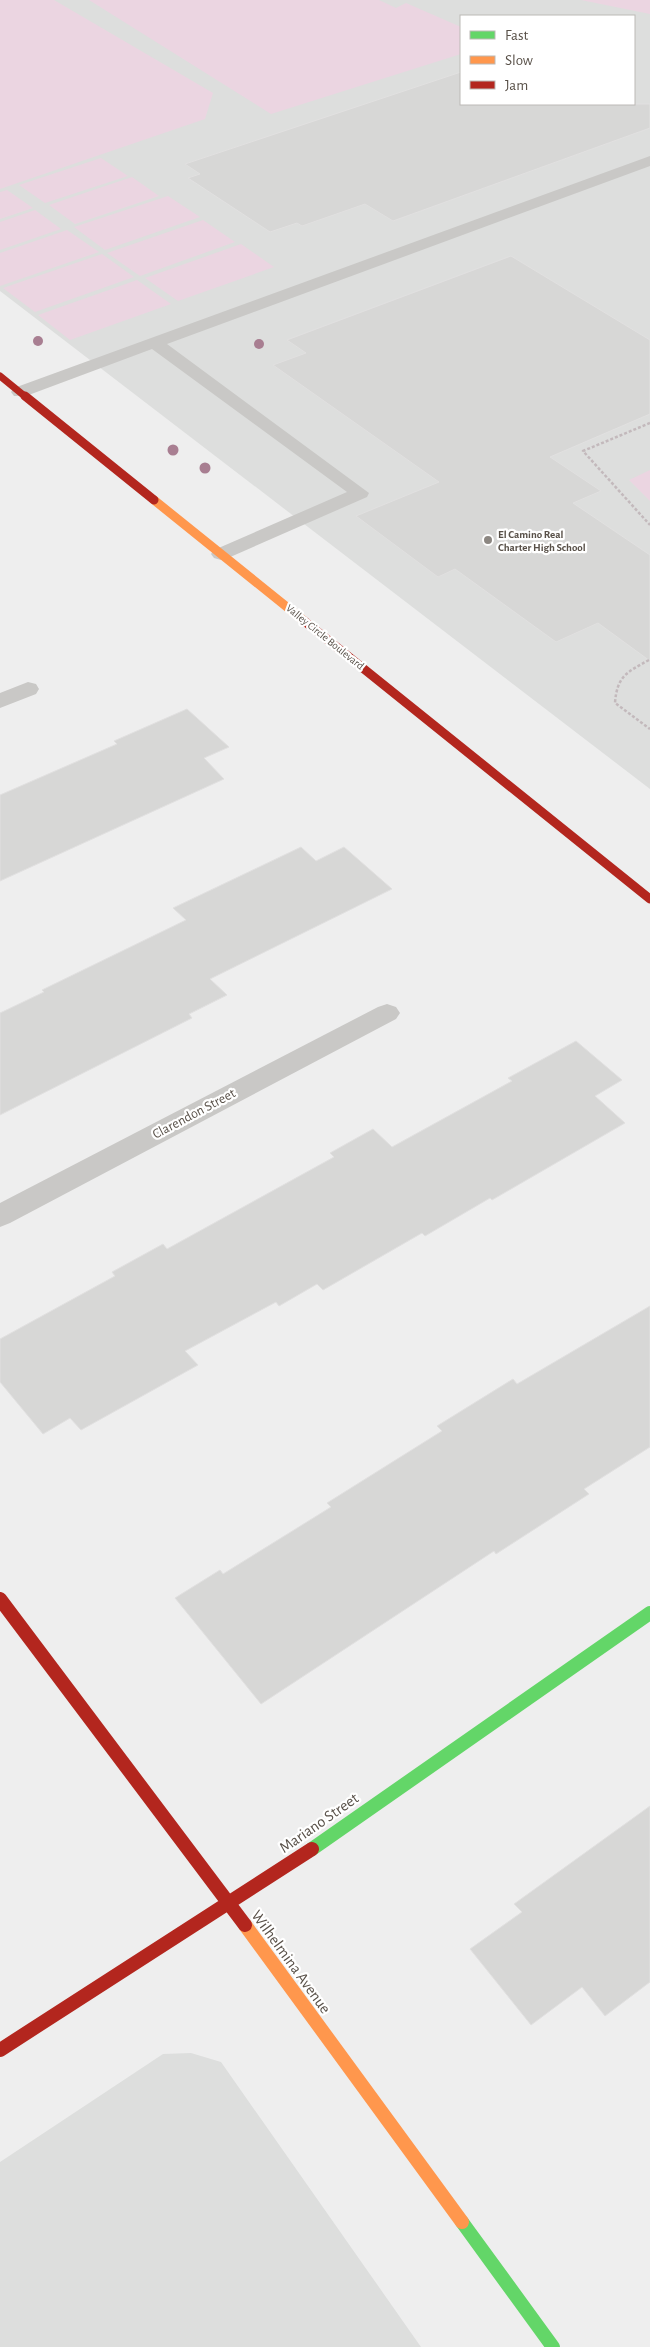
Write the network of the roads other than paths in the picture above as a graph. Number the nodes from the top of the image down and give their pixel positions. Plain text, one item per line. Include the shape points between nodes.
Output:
1 (650, 162) edge
2 (153, 342) junction
3 (0, 376) edge
4 (20, 392) junction
5 (221, 554) junction
6 (28, 689) dead end
7 (0, 701) edge
8 (650, 899) edge
9 (387, 1013) dead end
10 (0, 1216) edge
11 (0, 1599) edge
12 (650, 1613) edge
13 (228, 1903) junction
14 (0, 2050) edge
15 (553, 2347) edge

1 - 2 lane
2 - 4 lane
2 - 5 lane via 360,494
3 - 4 main road, Valley Circle Boulevard
4 - 5 main road, Valley Circle Boulevard
5 - 8 main road, Valley Circle Boulevard
6 - 7 street
9 - 10 street, Clarendon Street
11 - 13 main road, Wilhelmina Avenue
12 - 13 main road, Mariano Street via 302,1856
13 - 14 main road, Mariano Street
13 - 15 main road, Wilhelmina Avenue

